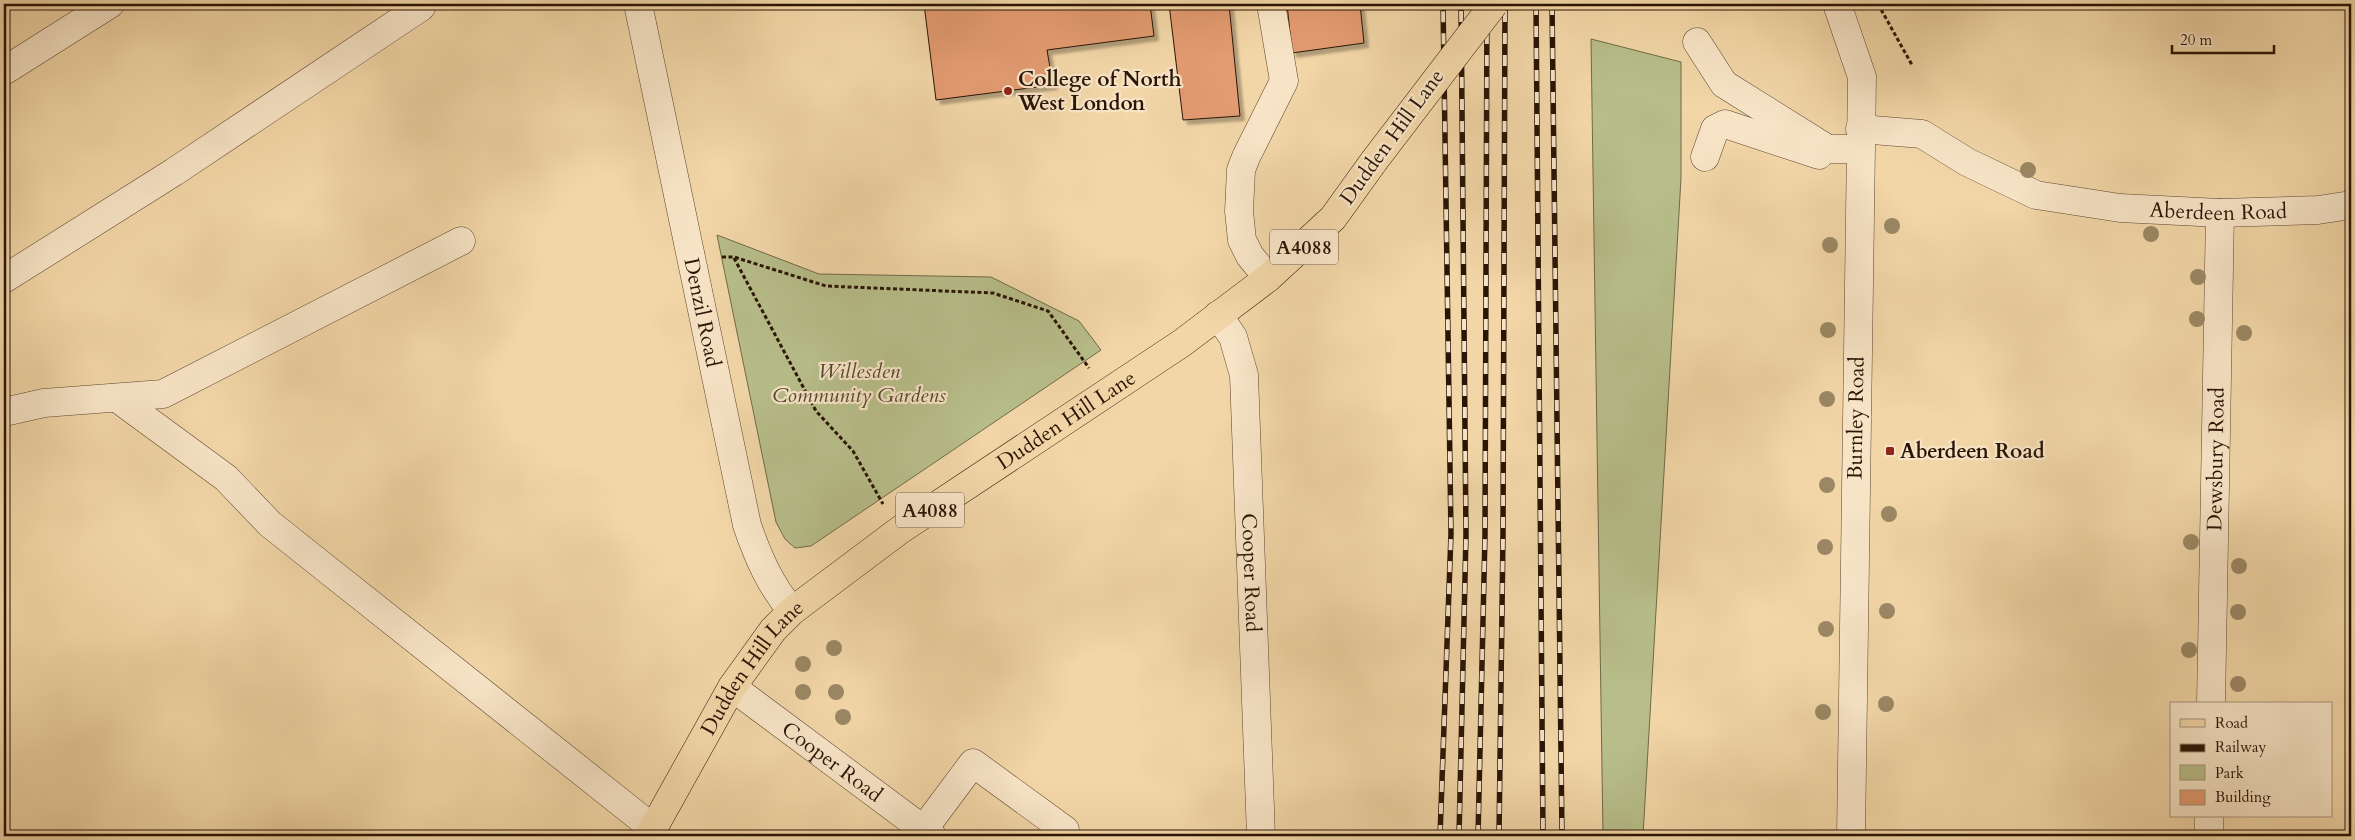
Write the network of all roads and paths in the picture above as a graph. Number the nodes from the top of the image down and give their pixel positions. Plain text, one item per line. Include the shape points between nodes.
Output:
1 (110, 4) edge
2 (421, 4) edge
3 (638, 4) edge
4 (1271, 4) edge
5 (1494, 4) edge
6 (1837, 4) edge
7 (1878, 4) edge
8 (1697, 42) dead end
9 (1912, 65) dead end
10 (4, 71) edge
11 (1860, 145) junction
12 (1706, 157) dead end
13 (2351, 205) edge
14 (2220, 213) junction
15 (461, 241) dead end
16 (690, 257) junction
17 (734, 257) junction
18 (1268, 278) junction
19 (4, 279) edge
20 (1218, 315) junction
21 (1089, 369) dead end
22 (117, 398) junction
23 (4, 412) edge
24 (886, 510) dead end
25 (792, 611) junction
26 (732, 687) junction
27 (2211, 702) edge
28 (2209, 818) edge
29 (1065, 830) dead end
30 (652, 832) edge
31 (928, 833) edge
32 (1261, 836) edge
33 (1851, 836) edge
34 (2209, 836) edge

1 - 10 street
2 - 19 street via 174,172
3 - 16 street, Denzil Road
4 - 18 street via 1284,81 1241,170 1239,211 1242,240
5 - 18 main road, Dudden Hill Lane / A4088, bridge via 1333,218
6 - 11 street, Burnley Road via 1862,77
7 - 9 path
8 - 11 street via 1724,84 1828,149
11 - 12 street via 1828,158 1725,124 1715,129
11 - 14 street, Aberdeen Road via 1922,134 1967,162 2036,195 2120,208
11 - 33 street, Burnley Road
13 - 14 street, Aberdeen Road via 2318,210
14 - 27 street, Dewsbury Road
15 - 22 street via 163,394
16 - 17 path
16 - 25 street, Denzil Road via 748,525 768,576
17 - 21 path via 826,286 993,293 1048,311
17 - 24 path via 816,411 853,451
18 - 20 main road, Dudden Hill Lane / A4088
20 - 25 main road, Dudden Hill Lane / A4088 via 1182,343 900,530
20 - 32 street, Cooper Road via 1233,337 1244,376
22 - 23 street via 44,403
22 - 30 street via 226,478 270,524
25 - 26 main road, Dudden Hill Lane / A4088
26 - 30 main road, Dudden Hill Lane / A4088
26 - 31 street, Cooper Road
28 - 34 street
29 - 31 street via 973,763

